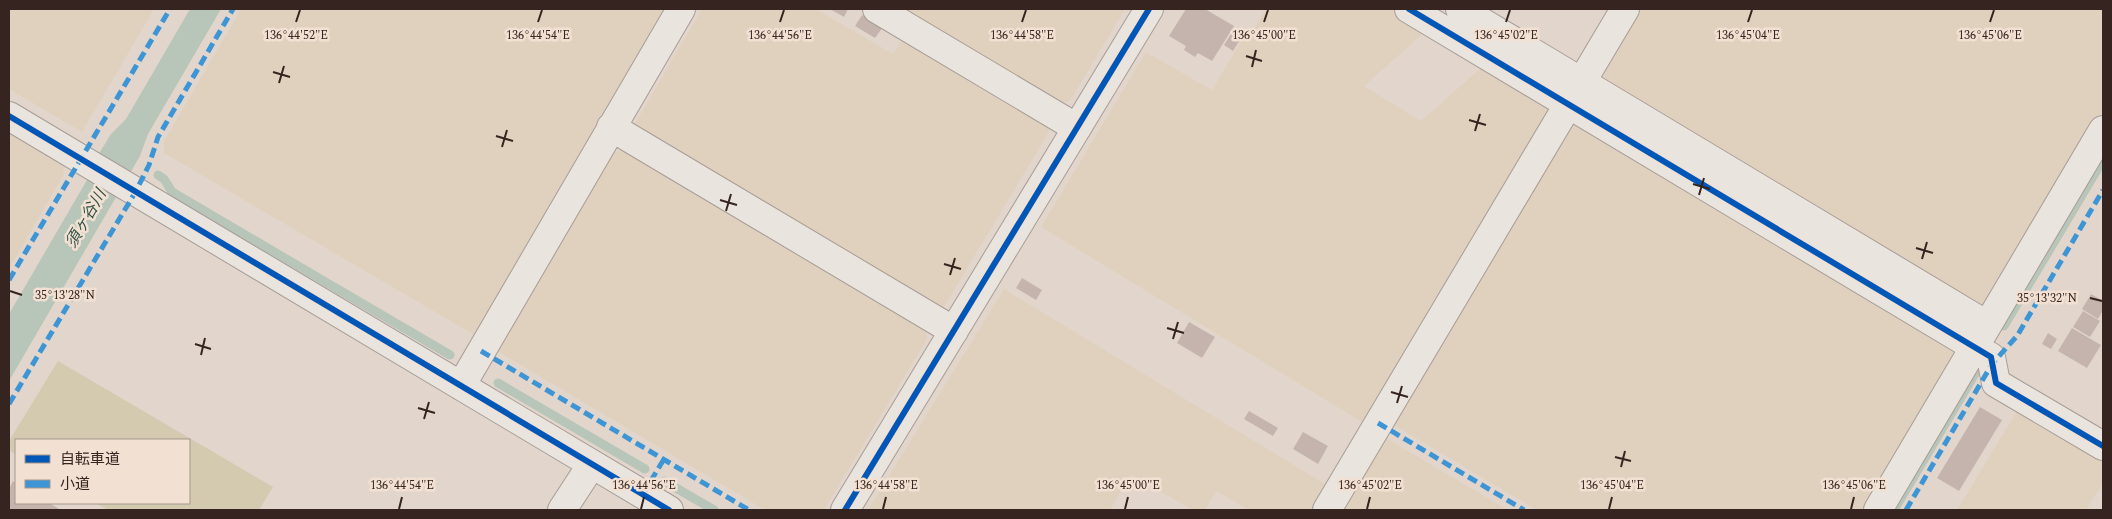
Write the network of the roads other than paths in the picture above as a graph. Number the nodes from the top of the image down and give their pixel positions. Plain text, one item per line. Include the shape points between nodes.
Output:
1 (681, 9) edge
2 (877, 9) edge
3 (1149, 9) edge
4 (1409, 9) edge
5 (1460, 9) edge
6 (1625, 9) edge
7 (1575, 93) junction
8 (9, 116) edge
9 (612, 128) junction
10 (1077, 128) junction
11 (2103, 130) edge
12 (954, 331) junction
13 (1980, 336) junction
14 (461, 386) junction
15 (2103, 446) edge
16 (592, 464) junction
17 (562, 510) edge
18 (669, 510) edge
19 (845, 510) edge
20 (1327, 510) edge
21 (1878, 510) edge

1 - 9 street
2 - 10 street
3 - 10 street
4 - 7 street
5 - 7 street
6 - 7 street
7 - 13 street
7 - 20 street
8 - 14 street
9 - 12 street
9 - 14 street
10 - 12 street
11 - 13 street
12 - 19 street
13 - 15 street via 1991,357 1996,383
13 - 21 street
14 - 16 street
16 - 17 street
16 - 18 street

